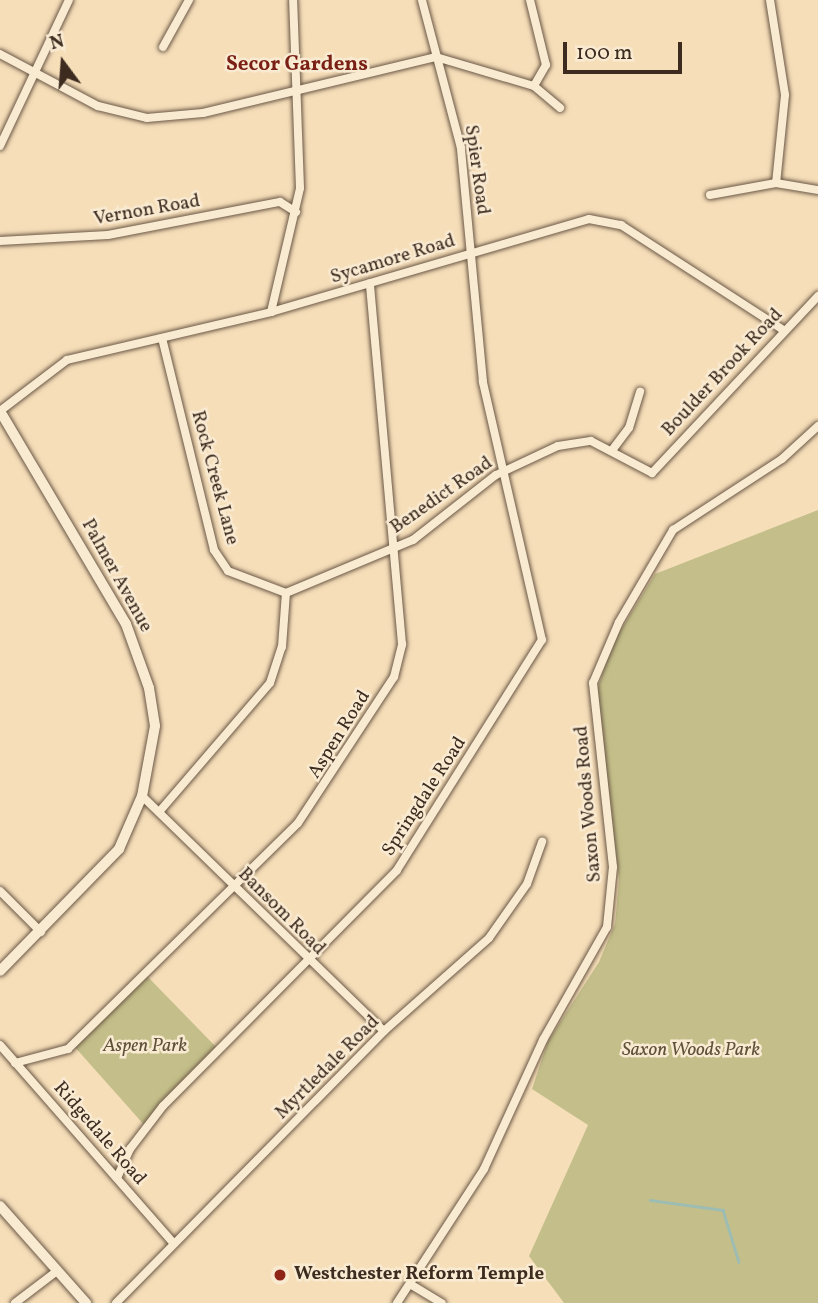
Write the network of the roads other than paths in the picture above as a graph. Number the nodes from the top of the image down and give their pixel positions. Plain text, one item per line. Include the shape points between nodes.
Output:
1 (69, 0) edge
2 (189, 0) edge
3 (293, 0) edge
4 (422, 0) edge
5 (530, 0) edge
6 (770, 0) edge
7 (163, 47) dead end
8 (0, 54) edge
9 (436, 57) junction
10 (37, 70) junction
11 (534, 86) junction
12 (298, 91) junction
13 (560, 108) dead end
14 (0, 146) edge
15 (776, 183) junction
16 (818, 190) edge
17 (710, 195) dead end
18 (296, 212) junction
19 (0, 241) edge
20 (469, 253) junction
21 (370, 283) junction
22 (818, 296) edge
23 (271, 312) junction
24 (783, 330) junction
25 (162, 338) junction
26 (640, 392) dead end
27 (0, 411) edge
28 (0, 420) edge
29 (818, 426) edge
30 (613, 449) junction
31 (504, 471) junction
32 (652, 473) joint
33 (393, 550) junction
34 (286, 593) junction
35 (142, 796) junction
36 (159, 812) junction
37 (542, 842) dead end
38 (233, 886) junction
39 (0, 891) edge
40 (41, 932) junction
41 (308, 961) junction
42 (0, 971) edge
43 (384, 1031) junction
44 (0, 1045) edge
45 (15, 1063) junction
46 (117, 1178) junction
47 (0, 1206) edge
48 (174, 1244) junction
49 (57, 1271) junction
50 (410, 1284) junction
51 (15, 1303) edge
52 (86, 1303) edge
53 (116, 1303) edge
54 (397, 1303) edge
55 (442, 1303) edge

1 - 10 street
2 - 7 street
3 - 12 street
4 - 9 street, Spier Road
5 - 11 street via 546,56 545,73
6 - 15 street via 785,95
8 - 10 street
9 - 11 street
9 - 12 street
9 - 20 street, Spier Road via 462,155
10 - 12 street via 98,106 147,118 169,119
10 - 14 street
11 - 13 street
12 - 18 street
15 - 16 street
15 - 17 street
18 - 19 street, Vernon Road via 280,202 108,235
18 - 23 street
20 - 21 street, Sycamore Road
20 - 24 street, Sycamore Road via 589,219 610,220
20 - 31 street, Spier Road via 483,382
21 - 23 street, Sycamore Road
21 - 33 street, Aspen Road
22 - 24 street, Boulder Brook Road
23 - 25 street, Sycamore Road
24 - 32 street, Boulder Brook Road
25 - 27 street, Sycamore Road via 67,360
25 - 34 street, Rock Creek Lane via 214,550 228,571
26 - 30 street via 633,422
27 - 28 street
27 - 35 main road, Palmer Avenue via 112,596 142,663 155,726
29 - 50 street, Saxon Woods Road via 782,459 673,530 619,622 593,683 613,867 607,927 543,1040 484,1169
30 - 31 street, Benedict Road via 574,442
30 - 32 street, Benedict Road
31 - 33 street, Benedict Road
31 - 41 street, Springdale Road via 542,640 404,861
33 - 34 street, Benedict Road
33 - 38 street, Aspen Road via 402,644 394,677 312,807
34 - 36 street via 282,647 270,683
35 - 36 street
35 - 40 main road, Palmer Avenue via 119,849
36 - 38 street, Bansom Road
37 - 43 street, Myrtledale Road via 527,884 489,938
38 - 41 street, Bansom Road
38 - 45 street, Aspen Road via 68,1049
39 - 40 street
40 - 42 main road, Palmer Avenue
41 - 43 street, Bansom Road
41 - 46 street, Springdale Road via 163,1106 130,1149
43 - 48 street, Myrtledale Road
44 - 45 street, Ridgedale Road
45 - 46 street, Ridgedale Road
46 - 48 street, Ridgedale Road
47 - 49 street
48 - 53 street, Myrtledale Road
49 - 51 street
49 - 52 street
50 - 54 street, Saxon Woods Road
50 - 55 street

